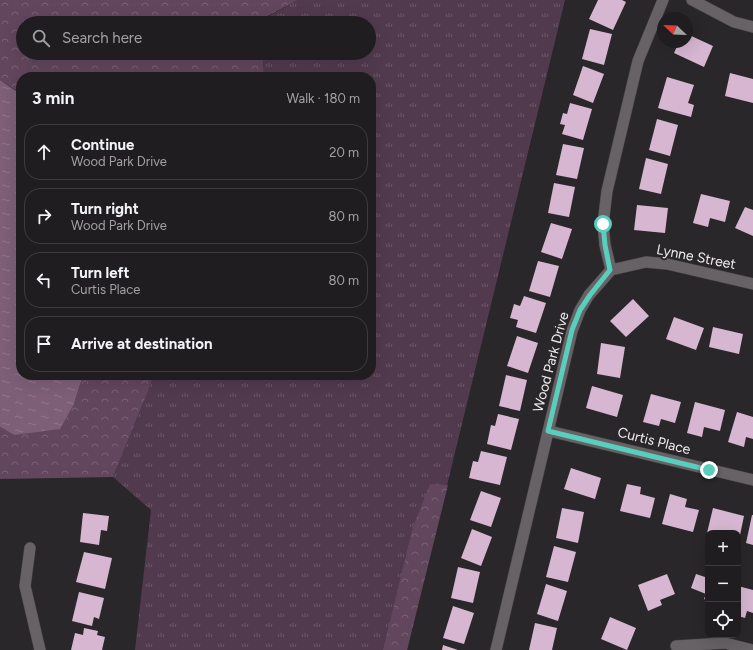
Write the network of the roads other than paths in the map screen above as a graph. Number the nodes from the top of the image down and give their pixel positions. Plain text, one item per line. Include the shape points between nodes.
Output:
1 (663, 0) edge
2 (692, 0) edge
3 (753, 27) edge
4 (610, 270) junction
5 (753, 284) edge
6 (548, 431) junction
7 (753, 480) edge
8 (30, 548) dead end
9 (676, 646) dead end
10 (40, 650) edge
11 (496, 650) edge
12 (752, 650) edge

1 - 4 street via 638,61 607,191 603,224
2 - 3 street via 734,22
4 - 5 street, Lynne Street via 646,262 667,264
4 - 6 street, Wood Park Drive via 580,310 572,330
6 - 7 street, Curtis Place
6 - 11 street, Wood Park Drive
8 - 10 street via 24,586
9 - 12 street via 725,643

